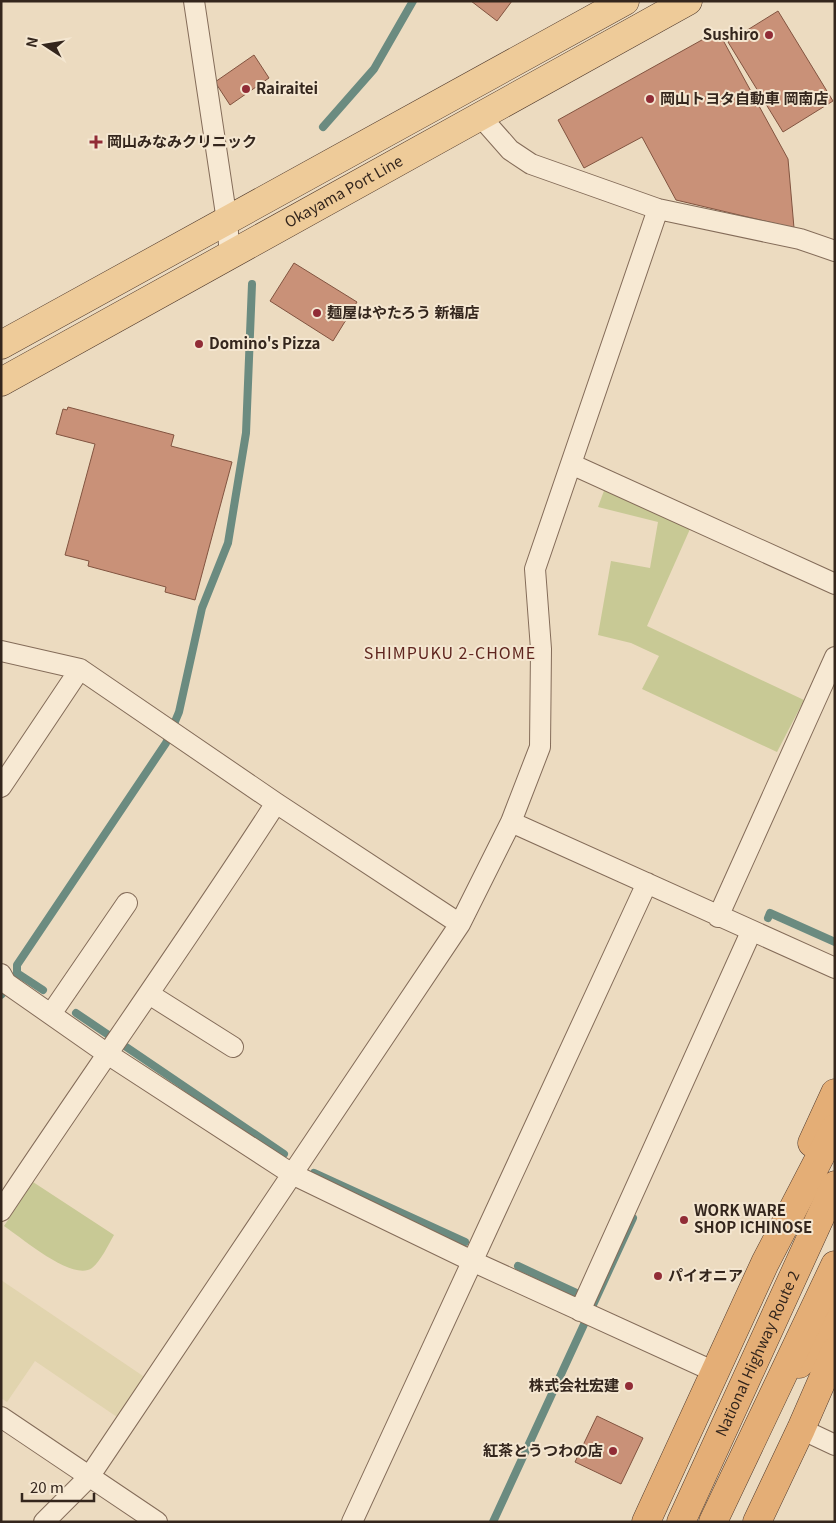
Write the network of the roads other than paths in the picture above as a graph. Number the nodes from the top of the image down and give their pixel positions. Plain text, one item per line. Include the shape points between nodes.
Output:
1 (194, 1) edge
2 (625, 1) edge
3 (688, 1) edge
4 (480, 116) junction
5 (658, 209) junction
6 (227, 221) junction
7 (835, 251) edge
8 (230, 256) junction
9 (1, 345) edge
10 (1, 382) edge
11 (571, 464) junction
12 (835, 584) edge
13 (1, 651) edge
14 (835, 657) edge
15 (80, 669) junction
16 (1, 787) edge
17 (276, 803) junction
18 (511, 822) junction
19 (647, 884) junction
20 (128, 903) dead end
21 (718, 917) junction
22 (460, 924) junction
23 (751, 932) junction
24 (835, 968) edge
25 (1, 974) edge
26 (149, 994) junction
27 (51, 1014) junction
28 (112, 1044) junction
29 (233, 1047) dead end
30 (835, 1093) edge
31 (835, 1128) edge
32 (292, 1174) junction
33 (835, 1185) edge
34 (1, 1211) edge
35 (474, 1262) junction
36 (765, 1263) junction
37 (835, 1265) edge
38 (586, 1307) junction
39 (835, 1313) edge
40 (835, 1351) edge
41 (715, 1372) junction
42 (778, 1386) junction
43 (1, 1417) edge
44 (802, 1429) junction
45 (835, 1445) edge
46 (89, 1477) junction
47 (44, 1522) edge
48 (157, 1522) edge
49 (352, 1522) edge
50 (646, 1522) edge
51 (681, 1522) edge
52 (713, 1522) edge
53 (757, 1522) edge

1 - 6 street
2 - 6 main road, Okayama Port Line
3 - 4 main road, Okayama Port Line
4 - 5 street via 510,150 531,164
4 - 8 main road, Okayama Port Line
5 - 7 street via 800,239
5 - 11 street
6 - 8 street
6 - 9 main road, Okayama Port Line
8 - 10 main road, Okayama Port Line
11 - 12 street
11 - 18 street via 535,569 541,648 540,747
13 - 15 street
14 - 21 street
15 - 16 street
15 - 17 street
17 - 22 street
17 - 26 street
18 - 19 street
18 - 22 street
19 - 21 street
19 - 35 street
20 - 27 street
21 - 23 street
22 - 32 street
23 - 24 street
23 - 38 street
25 - 27 street via 6,983
26 - 28 street
26 - 29 street
27 - 28 street
28 - 32 street
28 - 34 street
30 - 36 highway via 802,1166
31 - 36 highway
32 - 35 street
32 - 46 street
33 - 51 highway, National Highway Route 2
35 - 38 street
35 - 49 street
36 - 41 highway
37 - 42 highway, National Highway Route 2
38 - 41 street
39 - 42 highway via 819,1345
40 - 44 highway
41 - 50 highway
42 - 52 highway, National Highway Route 2
43 - 46 street
44 - 45 street
44 - 53 highway
46 - 47 street
46 - 48 street

